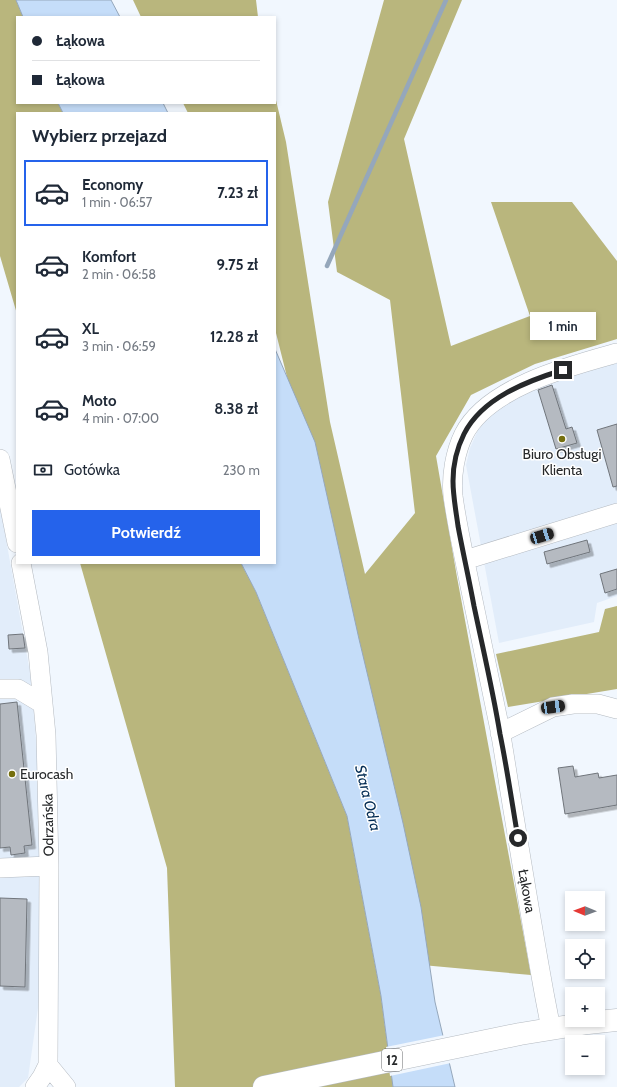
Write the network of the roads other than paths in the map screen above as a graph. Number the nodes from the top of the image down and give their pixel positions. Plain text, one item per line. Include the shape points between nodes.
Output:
1 (617, 352) edge
2 (0, 459) edge
3 (617, 513) edge
4 (16, 538) edge
5 (465, 560) junction
6 (21, 564) edge
7 (0, 689) edge
8 (43, 704) junction
9 (617, 709) edge
10 (500, 733) junction
11 (49, 866) junction
12 (0, 868) edge
13 (617, 1020) edge
14 (551, 1029) junction
15 (48, 1065) junction
16 (35, 1087) edge
17 (66, 1087) edge
18 (264, 1087) edge

1 - 5 street, Łąkowa via 550,373 513,389 472,420 459,447 453,480 453,496
2 - 4 street
3 - 5 street
5 - 10 street, Łąkowa
6 - 8 street, Odrzańska via 38,652
7 - 8 street via 18,689
8 - 11 street, Odrzańska
9 - 10 street via 598,704 553,707
10 - 14 street, Łąkowa
11 - 12 street
11 - 15 street, Odrzańska
13 - 14 main road, 12
14 - 18 main road, 12
15 - 16 street, Odrzańska
15 - 17 street

